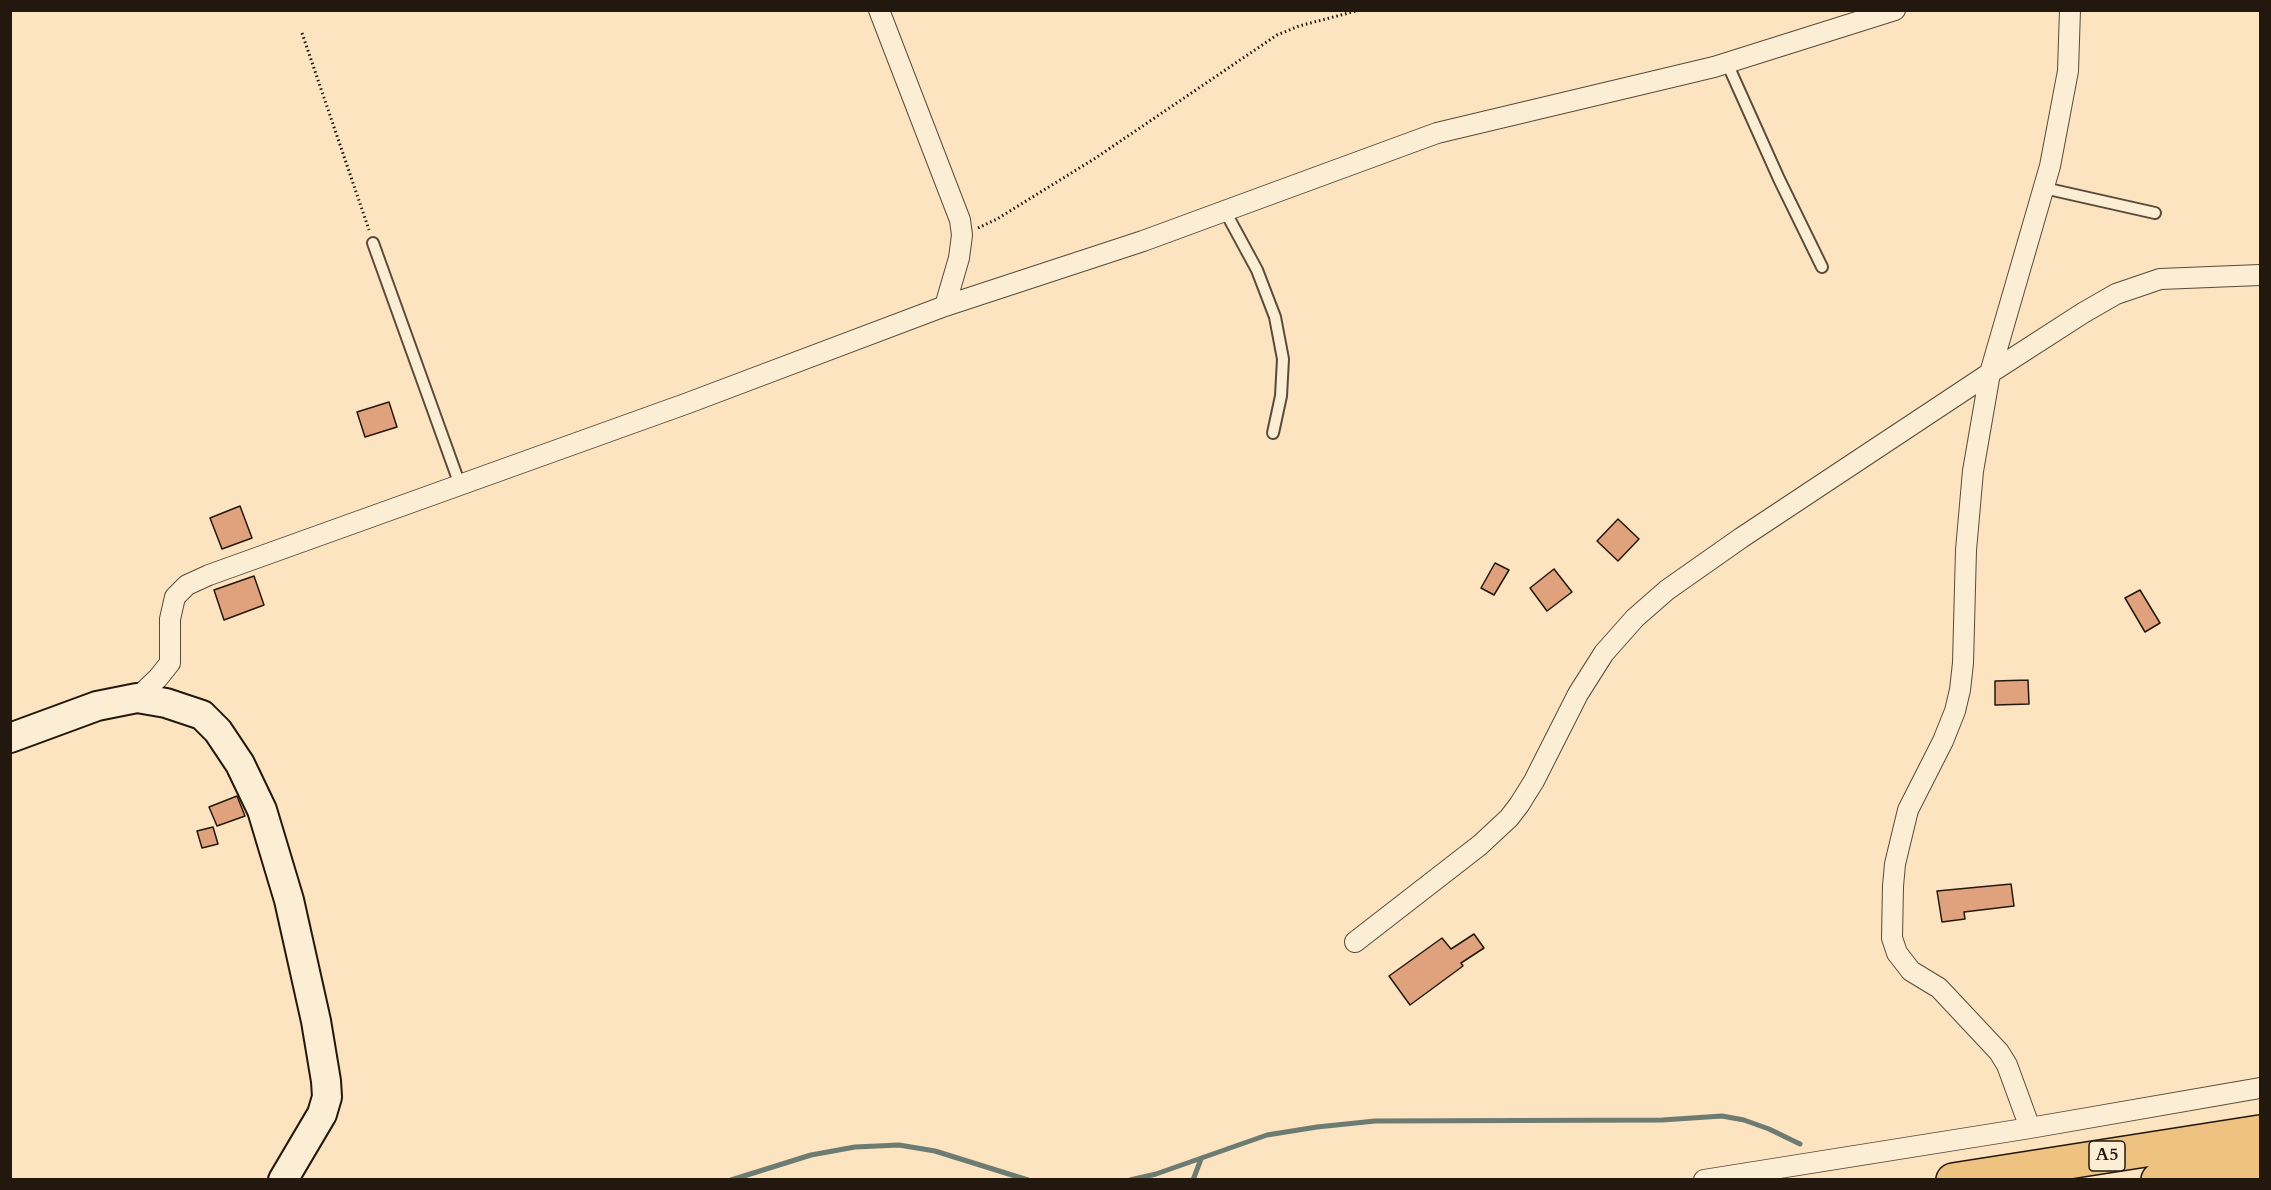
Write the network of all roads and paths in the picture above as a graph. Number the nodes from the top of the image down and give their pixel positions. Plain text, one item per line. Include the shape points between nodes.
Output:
1 (879, 10) edge
2 (1360, 10) edge
3 (1895, 10) edge
4 (2070, 10) edge
5 (302, 33) dead end
6 (1727, 63) junction
7 (2044, 188) junction
8 (1225, 211) junction
9 (2155, 213) dead end
10 (962, 235) junction
11 (373, 243) joint
12 (1822, 267) dead end
13 (2260, 274) edge
14 (945, 306) junction
15 (1990, 373) junction
16 (1273, 433) dead end
17 (460, 485) junction
18 (137, 698) junction
19 (10, 738) edge
20 (1355, 942) dead end
21 (2260, 1088) edge
22 (2030, 1128) junction
23 (2260, 1132) edge
24 (2260, 1162) edge
25 (283, 1179) edge
26 (1704, 1179) edge
27 (1953, 1179) edge
28 (2158, 1179) edge

1 - 10 street via 958,212
2 - 10 path via 1277,35 1094,159 997,219
3 - 6 street
4 - 7 street via 2068,71
5 - 11 path
6 - 8 street via 1437,133
6 - 12 lane
7 - 9 lane
7 - 15 street
8 - 14 street
8 - 16 lane via 1257,270 1275,317 1283,359
10 - 14 street via 956,273
11 - 17 lane
13 - 15 street via 2160,279 2134,287 2083,313
14 - 17 street
15 - 20 street via 1741,538 1649,604 1604,653 1578,694 1538,774 1509,818
15 - 22 street via 1972,471 1960,690 1943,741 1908,810 1895,864 1892,938 1897,953 1911,971 1939,988 1999,1052
17 - 18 street via 187,585 175,597 172,607 168,668
18 - 19 street via 97,706
18 - 25 street via 184,708 202,715 214,726 247,775 274,848 316,1021 327,1097 322,1114
21 - 22 street
22 - 26 street
23 - 27 highway, Α5
24 - 28 highway

